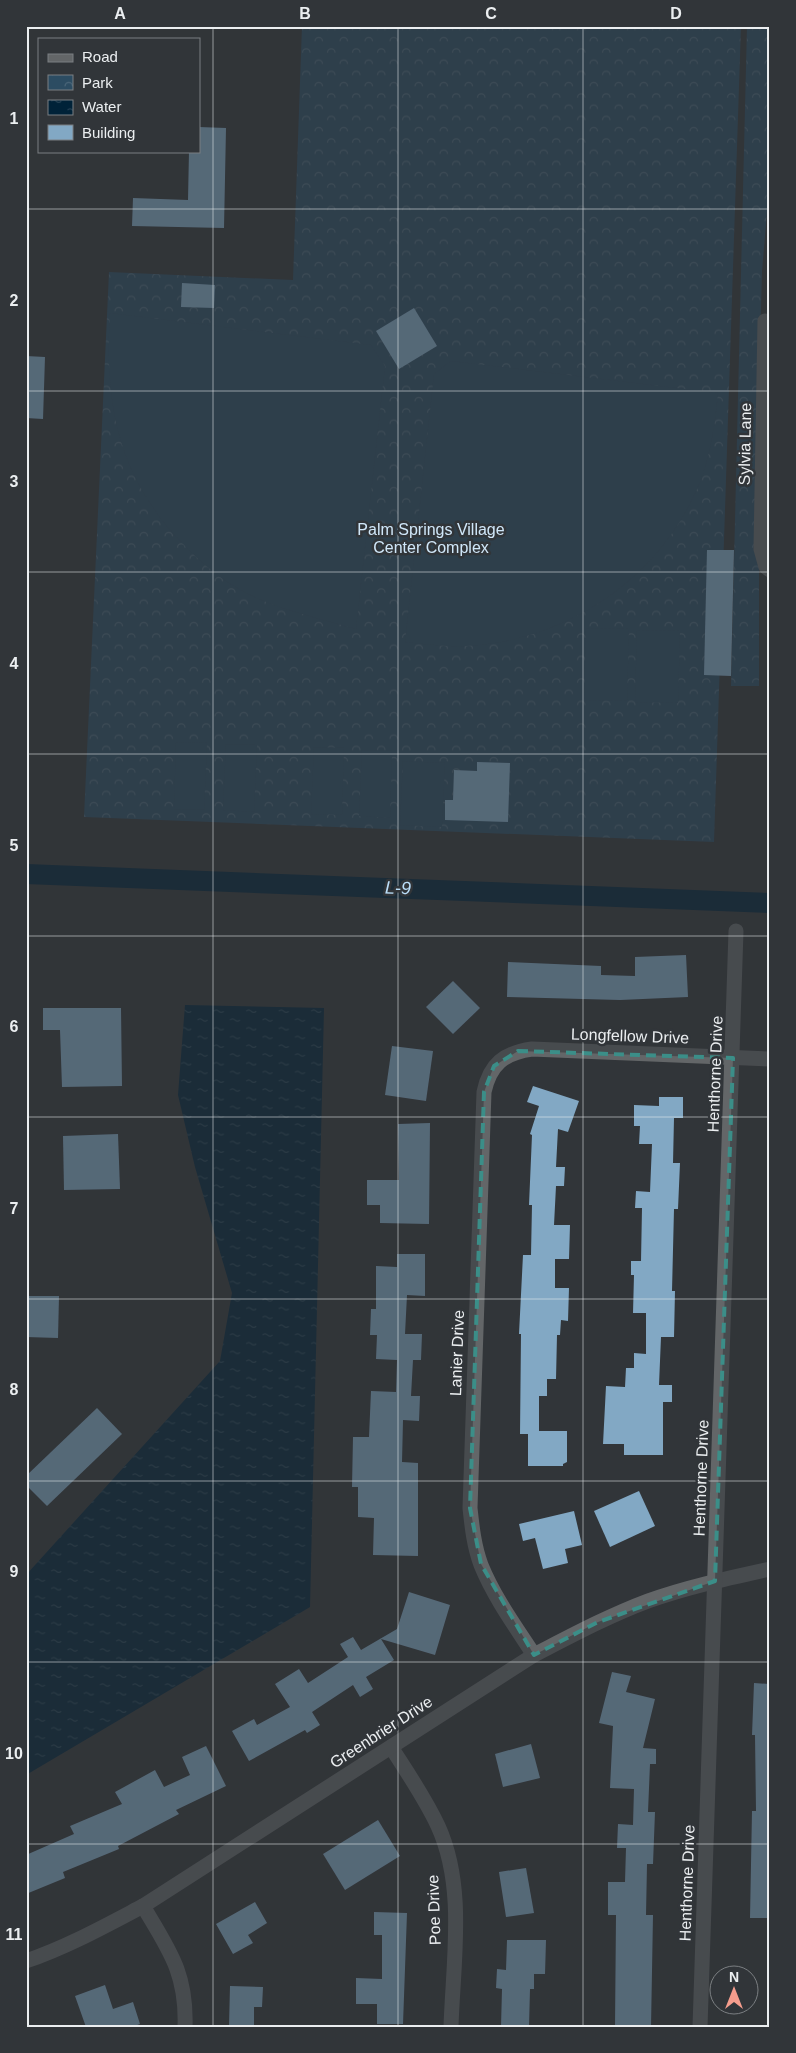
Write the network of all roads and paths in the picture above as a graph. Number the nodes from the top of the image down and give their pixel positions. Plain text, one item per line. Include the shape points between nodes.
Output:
1 (765, 321) dead end
2 (768, 569) edge
3 (736, 931) dead end
4 (518, 1051) joint
5 (733, 1058) junction
6 (770, 1059) edge
7 (770, 1569) edge
8 (715, 1581) junction
9 (534, 1655) junction
10 (391, 1747) junction
11 (143, 1906) junction
12 (26, 1960) edge
13 (185, 2027) edge
14 (451, 2027) edge
15 (700, 2027) edge

1 - 2 street, Sylvia Lane via 761,549
3 - 5 street, Henthorne Drive
4 - 5 street, Longfellow Drive
4 - 9 street, Lanier Drive via 494,1066 484,1092 470,1508 481,1564 493,1590
5 - 6 street, Longfellow Drive
5 - 8 street, Henthorne Drive
7 - 8 street, Greenbrier Drive
8 - 9 street, Greenbrier Drive via 648,1601
8 - 15 street, Henthorne Drive
9 - 10 street, Greenbrier Drive
10 - 11 street, Greenbrier Drive
10 - 14 street, Poe Drive via 425,1800 448,1856 454,1886 455,1917
11 - 12 street, Greenbrier Drive via 95,1932
11 - 13 street via 178,1969 185,1998

